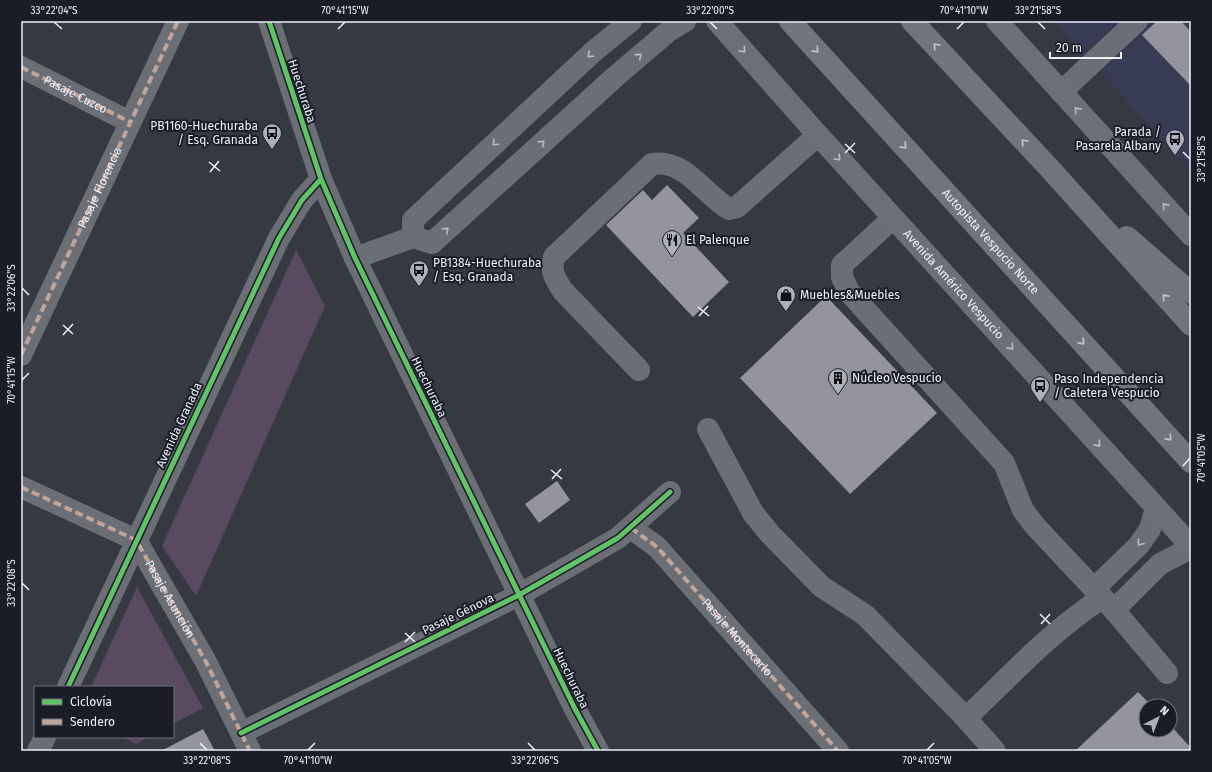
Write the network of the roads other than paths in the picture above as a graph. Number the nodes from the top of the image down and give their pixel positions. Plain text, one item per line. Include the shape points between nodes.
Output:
1 (178, 21) edge
2 (269, 21) edge
3 (631, 21) edge
4 (685, 21) edge
5 (717, 21) edge
6 (790, 21) edge
7 (912, 21) edge
8 (997, 21) edge
9 (1137, 21) edge
10 (21, 68) edge
11 (1061, 92) junction
12 (130, 122) junction
13 (818, 135) junction
14 (1051, 170) junction
15 (321, 179) junction
16 (893, 218) junction
17 (1191, 235) edge
18 (412, 237) junction
19 (355, 258) junction
20 (1191, 293) edge
21 (1191, 326) edge
22 (21, 355) edge
23 (639, 370) dead end
24 (708, 429) dead end
25 (1191, 462) edge
26 (21, 487) edge
27 (670, 492) dead end
28 (1156, 508) junction
29 (631, 528) junction
30 (136, 540) junction
31 (1191, 547) edge
32 (519, 595) junction
33 (1103, 599) junction
34 (1168, 673) dead end
35 (68, 686) edge
36 (966, 718) junction
37 (44, 738) edge
38 (246, 742) edge
39 (594, 750) edge
40 (38, 751) edge
41 (838, 751) edge
42 (995, 751) edge

1 - 12 street, Pasaje Florencia
2 - 15 street, Huechuraba
3 -> 18 street via 594,51 413,220
18 -> 4 street via 432,243 616,76 670,30
5 -> 13 main road, Avenida Américo Vespucio
6 -> 25 highway, Autopista Vespucio Norte
14 -> 7 highway
8 - 11 main road
9 - 11 street
10 - 12 street, Pasaje Cuzco
17 -> 11 main road
12 - 22 street, Pasaje Florencia
13 -> 16 main road, Avenida Américo Vespucio
13 - 23 street via 737,206 729,209 682,170 668,164 652,164 554,257 551,266 553,276 563,291
14 - 20 highway
21 -> 14 highway
15 - 19 street, Huechuraba
15 - 30 street, Avenida Granada via 302,200 279,238
16 -> 28 main road, Avenida Américo Vespucio
16 - 33 street via 842,265 842,277 849,292 1004,463 1023,510
18 - 19 street
19 - 32 street, Huechuraba
24 - 36 street via 753,513 770,534 822,587 865,615
26 - 30 street
27 - 29 street, Pasaje Génova
28 - 31 main road, Avenida Américo Vespucio
28 -> 33 street via 1150,529
29 - 32 street, Pasaje Génova
29 - 41 street, Pasaje Montecarlo via 657,547
30 - 35 street, Avenida Granada
30 - 38 street, Pasaje Asunción via 202,656
31 - 33 street
32 - 38 street, Pasaje Génova
32 - 39 street, Huechuraba
33 - 34 street
33 - 36 street via 1076,615 1055,632
36 - 42 street
37 - 40 street

